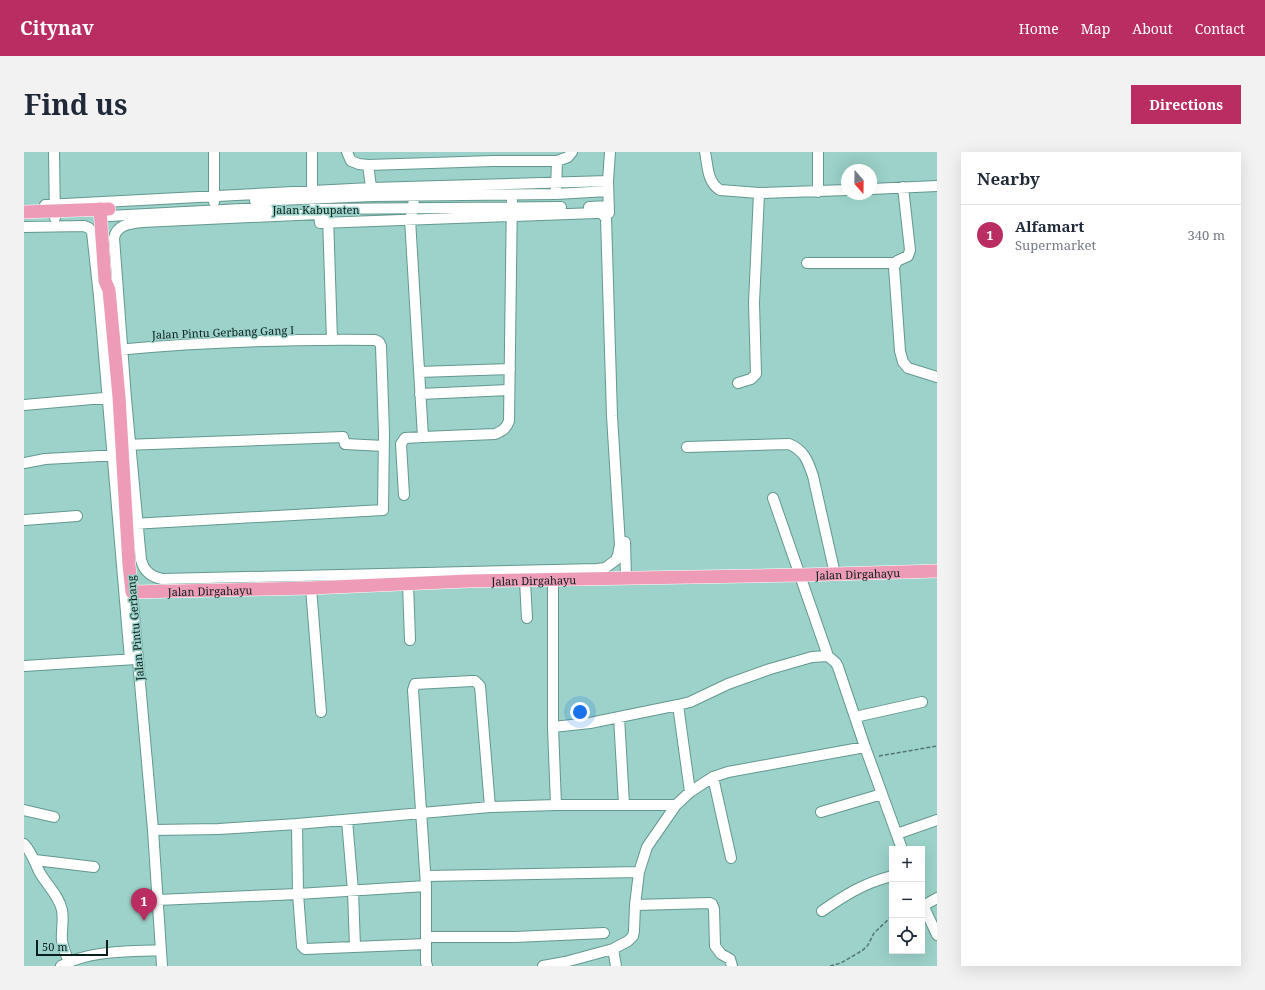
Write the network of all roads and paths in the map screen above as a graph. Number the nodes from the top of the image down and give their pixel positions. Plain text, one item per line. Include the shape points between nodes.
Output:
1 (54, 152) edge
2 (214, 152) edge
3 (312, 152) edge
4 (347, 152) edge
5 (572, 152) edge
6 (610, 152) edge
7 (705, 152) edge
8 (818, 152) edge
9 (557, 161) junction
10 (368, 165) junction
11 (556, 183) junction
12 (608, 186) junction
13 (937, 186) edge
14 (903, 187) junction
15 (877, 189) edge
16 (841, 190) edge
17 (372, 192) junction
18 (818, 192) junction
19 (759, 193) junction
20 (556, 194) junction
21 (512, 195) junction
22 (414, 196) junction
23 (328, 198) junction
24 (214, 199) junction
25 (312, 200) junction
26 (24, 206) edge
27 (609, 206) junction
28 (557, 207) junction
29 (374, 208) junction
30 (413, 209) junction
31 (328, 210) junction
32 (54, 211) junction
33 (512, 211) junction
34 (24, 212) edge
35 (105, 212) junction
36 (24, 219) edge
37 (410, 219) junction
38 (328, 222) junction
39 (24, 227) edge
40 (807, 263) dead end
41 (895, 263) junction
42 (332, 340) junction
43 (119, 349) junction
44 (510, 369) junction
45 (419, 372) junction
46 (937, 377) edge
47 (738, 383) dead end
48 (509, 390) junction
49 (420, 394) junction
50 (113, 397) junction
51 (24, 405) edge
52 (423, 437) junction
53 (384, 446) junction
54 (687, 447) dead end
55 (122, 450) junction
56 (24, 464) edge
57 (404, 495) dead end
58 (773, 498) dead end
59 (77, 516) dead end
60 (24, 520) edge
61 (132, 524) junction
62 (937, 571) edge
63 (834, 574) junction
64 (800, 575) junction
65 (626, 578) junction
66 (553, 580) junction
67 (525, 581) junction
68 (408, 583) junction
69 (311, 588) junction
70 (132, 592) junction
71 (527, 618) dead end
72 (410, 640) dead end
73 (828, 656) junction
74 (134, 659) junction
75 (24, 666) edge
76 (922, 702) dead end
77 (678, 705) junction
78 (321, 712) dead end
79 (619, 717) junction
80 (855, 717) junction
81 (553, 727) junction
82 (937, 746) edge
83 (865, 747) junction
84 (869, 757) junction
85 (713, 776) junction
86 (690, 792) junction
87 (882, 794) junction
88 (624, 804) junction
89 (556, 805) junction
90 (676, 805) junction
91 (490, 807) junction
92 (24, 810) edge
93 (821, 812) dead end
94 (422, 814) junction
95 (54, 817) dead end
96 (347, 820) junction
97 (937, 820) edge
98 (297, 824) junction
99 (153, 830) junction
100 (897, 834) junction
101 (24, 844) edge
102 (901, 846) edge
103 (731, 858) dead end
104 (35, 860) junction
105 (94, 867) dead end
106 (639, 872) junction
107 (889, 877) edge
108 (426, 881) junction
109 (353, 891) junction
110 (298, 894) junction
111 (937, 898) edge
112 (157, 900) junction
113 (925, 903) edge
114 (635, 905) junction
115 (925, 908) edge
116 (822, 911) dead end
117 (890, 918) edge
118 (604, 933) dead end
119 (937, 935) edge
120 (426, 941) junction
121 (355, 947) junction
122 (613, 949) junction
123 (161, 950) junction
124 (65, 964) edge
125 (162, 966) edge
126 (428, 966) edge
127 (542, 966) edge
128 (616, 966) edge
129 (732, 966) edge
130 (830, 966) edge

1 - 32 street
2 - 24 street
3 - 25 street
4 - 10 street via 351,161
5 - 9 street via 568,157
6 - 12 street
7 - 19 street via 711,182 715,187 728,192
8 - 18 street
9 - 10 street
9 - 11 street
10 - 17 street
11 - 12 street
11 - 17 street
11 - 20 street
12 - 20 street, Jalan Kabupaten
12 - 27 street
13 - 14 street
14 - 15 street
14 - 41 street via 910,250 908,256
16 - 18 street
17 - 22 street, Jalan Kabupaten
17 - 23 street, Jalan Kabupaten
17 - 25 street
17 - 29 street
18 - 19 street
19 - 47 street via 754,303 756,374 751,379
20 - 21 street, Jalan Kabupaten
20 - 28 street
21 - 22 street, Jalan Kabupaten
21 - 33 street
22 - 30 street
23 - 25 street, Jalan Kabupaten
23 - 31 street
24 - 25 street, Jalan Kabupaten
24 - 32 street
24 - 35 street, Jalan Kabupaten
25 - 31 street, Jalan Kabupaten
25 - 35 street, Jalan Kabupaten via 242,208
26 - 32 street
27 - 28 street, Jalan Kabupaten
27 - 65 street
28 - 33 street, Jalan Kabupaten
29 - 30 street, Jalan Kabupaten
29 - 31 street, Jalan Kabupaten
30 - 33 street, Jalan Kabupaten
30 - 37 street
31 - 38 street
32 - 34 main road, Jalan Kabupaten
32 - 35 main road, Jalan Kabupaten
32 - 36 main road, Jalan Kabupaten
33 - 37 street
33 - 44 street
33 - 61 street via 596,213 606,218 612,416 620,545 616,560 605,568 577,570 162,579 150,576 142,565
35 - 43 main road, Jalan Pintu Gerbang via 112,280 109,290
37 - 38 street
37 - 45 street
38 - 42 street
38 - 43 street via 320,223 319,214 150,222 125,225 118,229 114,238
39 - 50 street via 84,226 92,232
40 - 41 street
41 - 46 street via 900,351 903,362 908,368
42 - 43 street, Jalan Pintu Gerbang Gang I via 198,343
42 - 53 street, Jalan Pintu Gerbang Gang I via 375,340 381,346
43 - 50 main road, Jalan Pintu Gerbang
43 - 55 street
44 - 45 street
44 - 48 street
45 - 49 street
48 - 49 street
48 - 52 street via 509,421 502,432
49 - 52 street
50 - 51 street
50 - 55 main road, Jalan Pintu Gerbang
52 - 57 street via 405,438 401,444
53 - 55 street via 345,444 343,437
53 - 61 street, Jalan Pintu Gerbang Gang I via 383,510
54 - 63 street via 789,444 802,452 813,476
55 - 56 street
55 - 61 main road, Jalan Pintu Gerbang
55 - 74 street
58 - 64 street
59 - 60 street
61 - 70 main road, Jalan Pintu Gerbang
62 - 63 main road, Jalan Dirgahayu
63 - 64 main road, Jalan Dirgahayu
64 - 65 main road, Jalan Dirgahayu
64 - 73 street
65 - 66 main road, Jalan Dirgahayu
66 - 67 main road, Jalan Dirgahayu
66 - 81 street
67 - 68 main road, Jalan Dirgahayu
67 - 71 street
68 - 69 main road, Jalan Dirgahayu
68 - 72 street
69 - 70 main road, Jalan Dirgahayu
69 - 78 street
70 - 74 street, Jalan Pintu Gerbang
73 - 77 street via 812,657 770,669
73 - 80 street via 838,667
74 - 75 street
74 - 99 street, Jalan Pintu Gerbang
76 - 80 street
77 - 79 street
77 - 86 street
79 - 81 street
79 - 88 street
80 - 83 street
81 - 89 street
82 - 84 path
83 - 84 street
83 - 85 street
84 - 87 street
85 - 86 street
85 - 103 street
86 - 90 street
87 - 93 street
87 - 100 street
88 - 89 street
88 - 90 street
89 - 91 street
90 - 106 street via 647,847
91 - 94 street
91 - 94 street via 480,686 475,681 418,683 413,690
92 - 95 street
94 - 96 street
94 - 108 street
96 - 98 street
96 - 109 street
97 - 100 street
98 - 99 street
98 - 110 street
99 - 112 street, Jalan Pintu Gerbang
100 - 102 street
101 - 104 street
104 - 105 street
104 - 124 street via 61,909
106 - 108 street
106 - 114 street
107 - 116 street via 853,890
108 - 109 street
108 - 120 street
109 - 110 street
109 - 121 street
110 - 112 street
110 - 121 street via 302,946 305,950
111 - 113 street
112 - 123 street, Jalan Pintu Gerbang
114 - 122 street via 633,936
114 - 129 street via 712,904 715,946 721,954 730,959
115 - 119 street
117 - 130 path via 874,933 863,950 841,963
118 - 120 street
120 - 121 street
120 - 126 street
122 - 127 street
122 - 128 street
123 - 124 street via 89,956
123 - 125 street, Jalan Pintu Gerbang

